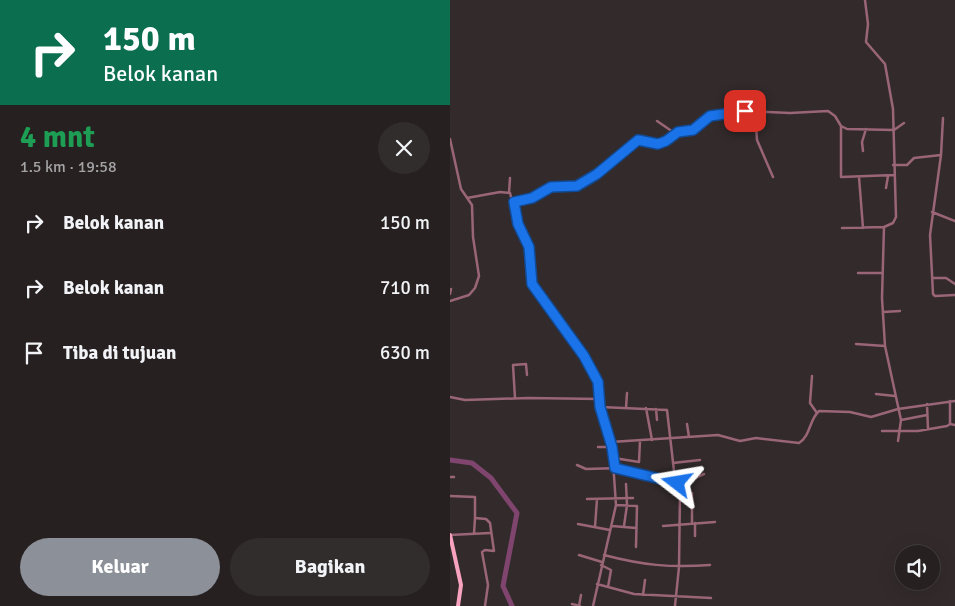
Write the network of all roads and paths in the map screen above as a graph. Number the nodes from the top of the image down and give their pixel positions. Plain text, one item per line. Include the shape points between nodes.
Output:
1 (865, 0) edge
2 (754, 112) junction
3 (943, 118) dead end
4 (657, 121) dead end
5 (904, 123) dead end
6 (841, 126) junction
7 (866, 129) junction
8 (894, 130) junction
9 (676, 134) junction
10 (450, 139) edge
11 (863, 151) dead end
12 (941, 155) junction
13 (893, 165) junction
14 (894, 175) junction
15 (888, 176) junction
16 (773, 177) dead end
17 (859, 177) junction
18 (510, 178) dead end
19 (886, 188) dead end
20 (509, 193) junction
21 (467, 198) junction
22 (514, 202) junction
23 (932, 212) junction
24 (955, 221) edge
25 (884, 227) junction
26 (842, 228) dead end
27 (863, 228) junction
28 (858, 273) dead end
29 (882, 273) junction
30 (933, 278) junction
31 (955, 284) edge
32 (451, 289) dead end
33 (450, 294) edge
34 (955, 295) edge
35 (450, 301) edge
36 (900, 311) dead end
37 (883, 312) junction
38 (856, 344) dead end
39 (884, 346) junction
40 (527, 376) dead end
41 (812, 376) dead end
42 (628, 393) dead end
43 (876, 394) dead end
44 (895, 396) junction
45 (450, 398) edge
46 (516, 398) junction
47 (600, 399) junction
48 (950, 401) junction
49 (955, 401) edge
50 (927, 404) junction
51 (600, 407) junction
52 (626, 408) junction
53 (646, 408) junction
54 (656, 408) junction
55 (898, 409) junction
56 (817, 413) junction
57 (928, 415) junction
58 (657, 420) dead end
59 (901, 420) junction
60 (687, 424) dead end
61 (950, 424) junction
62 (955, 425) edge
63 (928, 429) junction
64 (882, 431) dead end
65 (899, 431) junction
66 (689, 437) junction
67 (671, 438) junction
68 (652, 440) junction
69 (898, 441) dead end
70 (611, 442) junction
71 (640, 442) junction
72 (598, 447) dead end
73 (612, 447) junction
74 (614, 458) junction
75 (700, 460) dead end
76 (673, 463) junction
77 (577, 465) dead end
78 (615, 468) junction
79 (704, 474) dead end
80 (454, 476) dead end
81 (450, 477) edge
82 (677, 483) junction
83 (626, 484) dead end
84 (680, 493) junction
85 (450, 496) edge
86 (626, 498) junction
87 (633, 498) dead end
88 (597, 499) junction
89 (617, 499) junction
90 (587, 500) dead end
91 (616, 505) junction
92 (627, 505) junction
93 (475, 518) junction
94 (715, 522) dead end
95 (693, 523) junction
96 (578, 524) dead end
97 (595, 526) junction
98 (612, 526) junction
99 (624, 526) junction
100 (663, 526) dead end
101 (680, 526) junction
102 (636, 528) junction
103 (610, 530) junction
104 (490, 533) junction
105 (474, 534) junction
106 (450, 535) edge
107 (696, 536) dead end
108 (636, 547) dead end
109 (579, 555) dead end
110 (604, 555) junction
111 (602, 564) junction
112 (710, 565) dead end
113 (679, 567) junction
114 (645, 580) dead end
115 (597, 584) junction
116 (608, 587) junction
117 (581, 595) dead end
118 (643, 595) junction
119 (676, 598) junction
120 (711, 598) dead end
121 (572, 604) dead end
122 (458, 606) edge
123 (485, 606) edge
124 (580, 606) edge
125 (593, 606) edge
126 (675, 606) edge

1 - 8 street via 866,42 885,64
2 - 6 street via 828,111 836,116
2 - 9 street via 710,116 693,130
2 - 16 street via 757,140
3 - 12 street
4 - 9 street
5 - 8 street
6 - 7 street
6 - 17 street via 840,175
7 - 8 street
7 - 11 street
8 - 13 street
9 - 22 street via 658,144 638,140 577,186 551,187 532,198
10 - 21 street via 461,189
12 - 13 street via 914,158 907,165
12 - 23 street
13 - 14 street
14 - 15 street
14 - 25 street via 895,220
15 - 17 street
15 - 19 street
17 - 27 street
18 - 20 street
20 - 21 street
20 - 22 street
21 - 35 street via 472,208 478,282 469,295
22 - 47 street via 518,224 529,247 532,284 584,356 598,382
23 - 24 street
23 - 30 street
25 - 27 street
25 - 29 street
26 - 27 street
28 - 29 street
29 - 37 street
30 - 31 street via 946,278
30 - 34 street via 934,296
32 - 33 street
36 - 37 street
37 - 39 street
38 - 39 street
39 - 44 street
40 - 46 street via 526,364 513,364
41 - 56 street via 810,402
42 - 52 street
43 - 44 street
44 - 55 street
45 - 46 street
46 - 47 street
47 - 51 street
48 - 49 street
48 - 50 street
48 - 61 street
50 - 55 street
50 - 57 street
51 - 52 street
51 - 70 street
52 - 53 street
53 - 54 street
53 - 68 street
54 - 58 street
54 - 67 street via 666,410
55 - 56 street via 866,417 850,412 823,410
55 - 59 street
56 - 66 street via 807,436 799,442 756,438 740,441 718,435
57 - 59 street
57 - 63 street
59 - 65 street
60 - 66 street
61 - 62 street
61 - 63 street
63 - 65 street
64 - 65 street
65 - 69 street
66 - 67 street
67 - 68 street
67 - 76 street
68 - 71 street
70 - 71 street
70 - 73 street
71 - 74 street via 639,462
72 - 73 street
73 - 74 street
74 - 78 street
75 - 76 street
76 - 82 street
77 - 78 street via 586,469
78 - 82 street
78 - 89 street
79 - 82 street
80 - 81 street
82 - 84 street
83 - 86 street
84 - 95 street via 692,493
84 - 101 street
85 - 93 street via 475,497
86 - 87 street
86 - 89 street
86 - 92 street
88 - 89 street
88 - 90 street
88 - 97 street
89 - 91 street
91 - 92 street
91 - 98 street
92 - 99 street
92 - 102 street via 637,506
93 - 104 street via 488,520
93 - 105 street
94 - 95 street
95 - 101 street
95 - 107 street
96 - 97 street
97 - 103 street
98 - 99 street
98 - 103 street
99 - 102 street
100 - 101 street
101 - 113 street
102 - 108 street
103 - 110 street
104 - 105 street
104 - 123 street via 494,551 482,552 488,585
105 - 106 street
106 - 122 main road via 461,585
109 - 111 street
110 - 111 street
110 - 113 street via 652,566
111 - 115 street
111 - 116 street via 612,570
112 - 113 street
113 - 119 street
114 - 118 street
115 - 116 street
115 - 125 street
116 - 118 street
117 - 124 street
118 - 119 street
119 - 120 street
119 - 126 street
121 - 124 street

